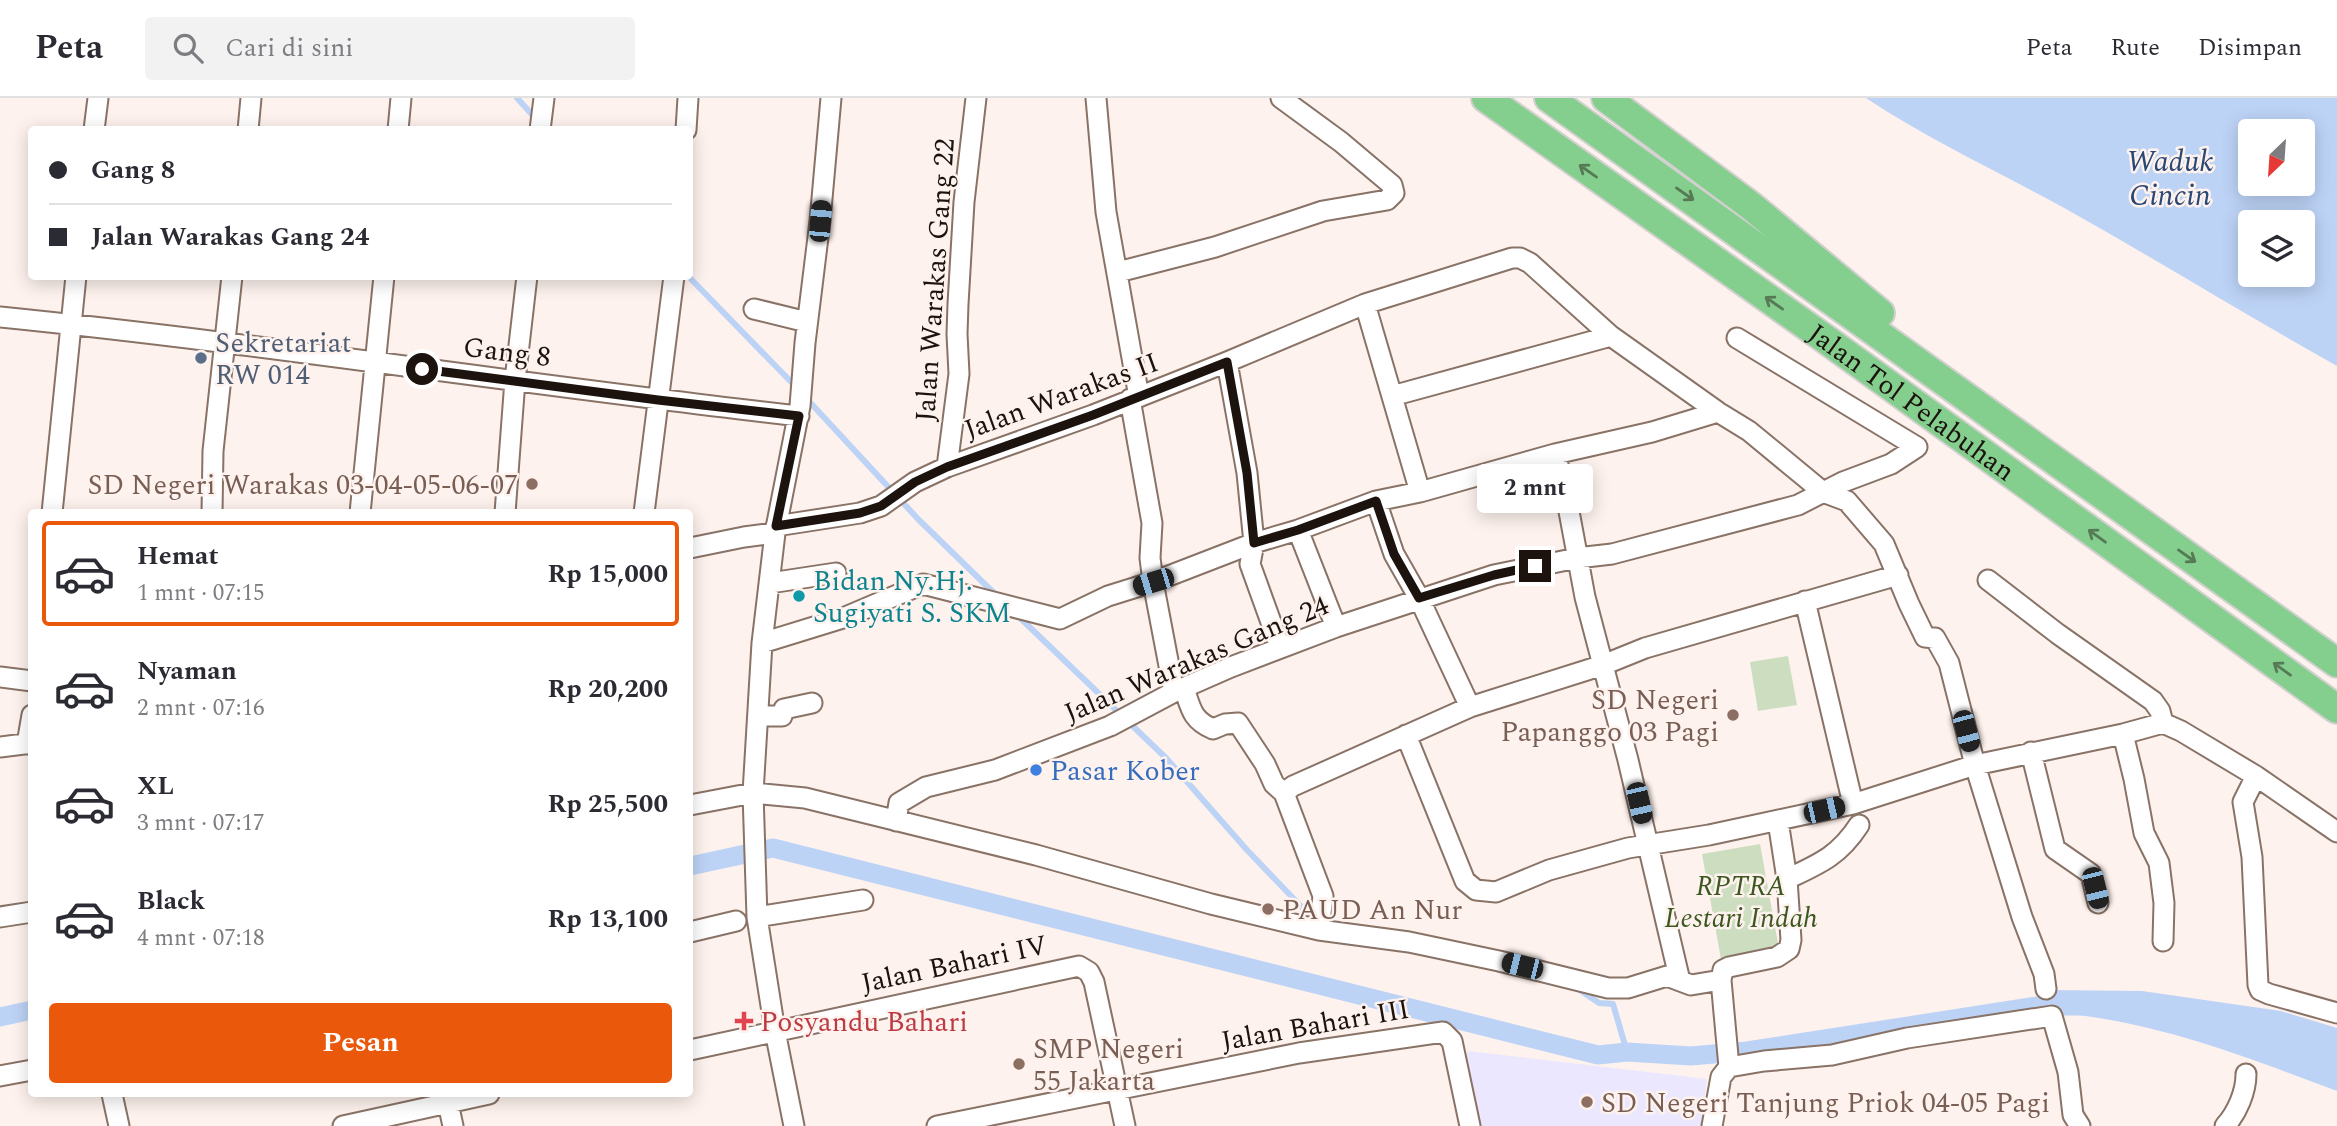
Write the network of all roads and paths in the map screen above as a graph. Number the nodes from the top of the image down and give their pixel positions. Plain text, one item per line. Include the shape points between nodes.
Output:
1 (97, 98) edge
2 (251, 98) edge
3 (401, 98) edge
4 (688, 98) edge
5 (831, 98) edge
6 (976, 98) edge
7 (1096, 98) edge
8 (1280, 98) edge
9 (1486, 98) edge
10 (1549, 98) edge
11 (1606, 98) edge
12 (94, 126) edge
13 (248, 126) edge
14 (398, 126) edge
15 (686, 126) edge
16 (1118, 272) junction
17 (76, 280) edge
18 (232, 280) edge
19 (384, 280) edge
20 (527, 280) edge
21 (673, 280) edge
22 (1365, 304) junction
23 (754, 309) dead end
24 (0, 317) edge
25 (807, 322) junction
26 (70, 324) junction
27 (1611, 336) junction
28 (1737, 338) dead end
29 (225, 344) junction
30 (1227, 362) junction
31 (375, 363) junction
32 (515, 380) junction
33 (1392, 396) junction
34 (1134, 398) junction
35 (658, 400) junction
36 (800, 407) junction
37 (1718, 412) junction
38 (1555, 454) junction
39 (947, 467) junction
40 (2081, 481) junction
41 (1420, 492) junction
42 (1824, 492) junction
43 (1376, 501) junction
44 (52, 509) edge
45 (212, 509) edge
46 (360, 509) edge
47 (505, 509) edge
48 (644, 509) edge
49 (775, 529) junction
50 (1298, 530) junction
51 (1254, 543) junction
52 (693, 547) edge
53 (1577, 558) junction
54 (836, 573) dead end
55 (1898, 575) junction
56 (1987, 580) dead end
57 (1153, 582) junction
58 (770, 583) junction
59 (1419, 598) junction
60 (1805, 601) junction
61 (1336, 627) junction
62 (762, 643) junction
63 (1280, 648) junction
64 (2337, 663) edge
65 (1603, 666) junction
66 (0, 677) edge
67 (28, 680) edge
68 (1179, 690) junction
69 (812, 704) dead end
70 (1470, 707) junction
71 (2337, 709) edge
72 (758, 716) junction
73 (2163, 723) junction
74 (2123, 734) junction
75 (1406, 735) junction
76 (28, 743) edge
77 (0, 747) edge
78 (2031, 752) junction
79 (1975, 765) junction
80 (2256, 776) junction
81 (753, 793) junction
82 (1284, 793) junction
83 (693, 804) edge
84 (1853, 804) junction
85 (896, 821) junction
86 (1778, 821) junction
87 (1859, 825) dead end
88 (2337, 832) edge
89 (1649, 846) junction
90 (1787, 879) junction
91 (863, 900) dead end
92 (2098, 903) dead end
93 (756, 908) junction
94 (28, 912) edge
95 (0, 916) edge
96 (736, 921) dead end
97 (1320, 925) junction
98 (693, 931) edge
99 (2164, 941) dead end
100 (1721, 980) junction
101 (1679, 981) junction
102 (2046, 989) dead end
103 (2337, 1013) edge
104 (775, 1031) junction
105 (693, 1049) edge
106 (1729, 1065) junction
107 (28, 1071) edge
108 (2246, 1074) dead end
109 (0, 1076) edge
110 (1117, 1090) junction
111 (112, 1097) edge
112 (447, 1098) edge
113 (118, 1126) edge
114 (343, 1126) edge
115 (453, 1126) edge
116 (794, 1126) edge
117 (937, 1126) edge
118 (1125, 1126) edge
119 (1470, 1126) edge
120 (1712, 1126) edge
121 (2080, 1126) edge
122 (2225, 1126) edge

1 - 12 street
2 - 13 street
3 - 14 street
4 - 15 street
5 - 25 street
6 - 39 street, Jalan Warakas Gang 22 via 964,202 959,374
7 - 16 street via 1105,212
8 - 16 street via 1392,185 1394,193 1387,200 1323,211 1215,247
71 -> 9 highway, Jalan Tol Pelabuhan
10 -> 40 highway, Jalan Tol Pelabuhan
11 - 40 highway via 1751,206
16 - 34 street
17 - 26 street
18 - 29 street
19 - 31 street
20 - 32 street
21 - 35 street
22 - 27 street, Jalan Warakas II via 1520,258
22 - 30 street, Jalan Warakas II
22 - 33 street
23 - 25 street
24 - 26 street, Gang 8
25 - 36 street
26 - 29 street, Gang 8
26 - 44 street
27 - 33 street
27 - 37 street
28 - 42 street, Jalan Warakas Gang 24 via 1917,447 1891,464
29 - 31 street, Gang 8
29 - 45 street via 213,451
30 - 34 street, Jalan Warakas II
30 - 51 street
31 - 32 street, Gang 8
31 - 46 street
32 - 35 street, Gang 8
32 - 47 street
33 - 41 street
34 - 39 street, Jalan Warakas II
34 - 57 street via 1152,523
35 - 36 street, Gang 8
35 - 48 street
36 - 49 street
37 - 38 street
37 - 42 street via 1749,431
38 - 41 street
38 - 53 street
39 - 49 street, Jalan Warakas II via 881,506
40 -> 64 highway, Jalan Tol Pelabuhan
41 - 43 street
42 - 53 street, Jalan Warakas Gang 24 via 1798,505 1612,554
42 - 55 street via 1847,501 1869,525
43 - 50 street
43 - 59 street via 1394,554
49 - 52 street, Jalan Warakas II
49 - 58 street
50 - 51 street
50 - 61 street
51 - 57 street
51 - 63 street via 1250,564
53 - 59 street, Jalan Warakas Gang 24 via 1494,575
53 - 65 street
54 - 58 street
55 - 60 street
55 - 79 street via 1925,637 1935,638 1949,663
56 - 73 street via 2153,701
57 - 62 street via 1108,596 1060,619 923,584 843,618
57 - 68 street
58 - 62 street
59 - 61 street, Jalan Warakas Gang 24
59 - 70 street
60 - 65 street via 1645,648
60 - 84 street
61 - 63 street, Jalan Warakas Gang 24
62 - 72 street
63 - 68 street, Jalan Warakas Gang 24
65 - 70 street
65 - 89 street
66 - 67 street
68 - 82 street via 1200,722 1213,729 1238,723
68 - 85 street, Jalan Warakas Gang 24 via 1110,726 995,770 926,788 899,803
69 - 72 street via 784,709 782,716
70 - 75 street
72 - 81 street
73 - 74 street
73 - 80 street
74 - 78 street
74 - 99 street via 2144,833 2159,863
75 - 82 street
75 - 89 street via 1465,881 1476,890 1496,892 1549,870
76 - 77 street
78 - 79 street
78 - 92 street via 2054,849 2091,874
79 - 84 street
79 - 102 street
80 - 88 street
80 - 103 street via 2243,802 2252,857 2258,985 2269,994
81 - 83 street
81 - 85 street via 805,798
81 - 93 street
82 - 97 street via 1323,896
84 - 86 street
85 - 97 street via 1211,904
86 - 89 street
86 - 90 street
87 - 90 street via 1825,862
89 - 101 street
90 - 100 street via 1789,949 1777,957 1729,967 1723,970
91 - 93 street
93 - 104 street
94 - 95 street
96 - 98 street
97 - 101 street via 1608,988 1628,988 1667,976
100 - 101 street via 1691,985
100 - 106 street
104 - 105 street, Jalan Bahari IV
104 - 110 street, Jalan Bahari IV via 1079,966 1094,982
104 - 116 street
106 - 120 street via 1721,1077
106 - 121 street via 1832,1055 1907,1038 2052,1016 2073,1115
107 - 109 street
108 - 122 street via 2237,1107
110 - 117 street, Jalan Bahari III
110 - 118 street
110 - 119 street, Jalan Bahari III via 1299,1053 1443,1032 1452,1041
111 - 113 street
112 - 114 street
112 - 115 street

